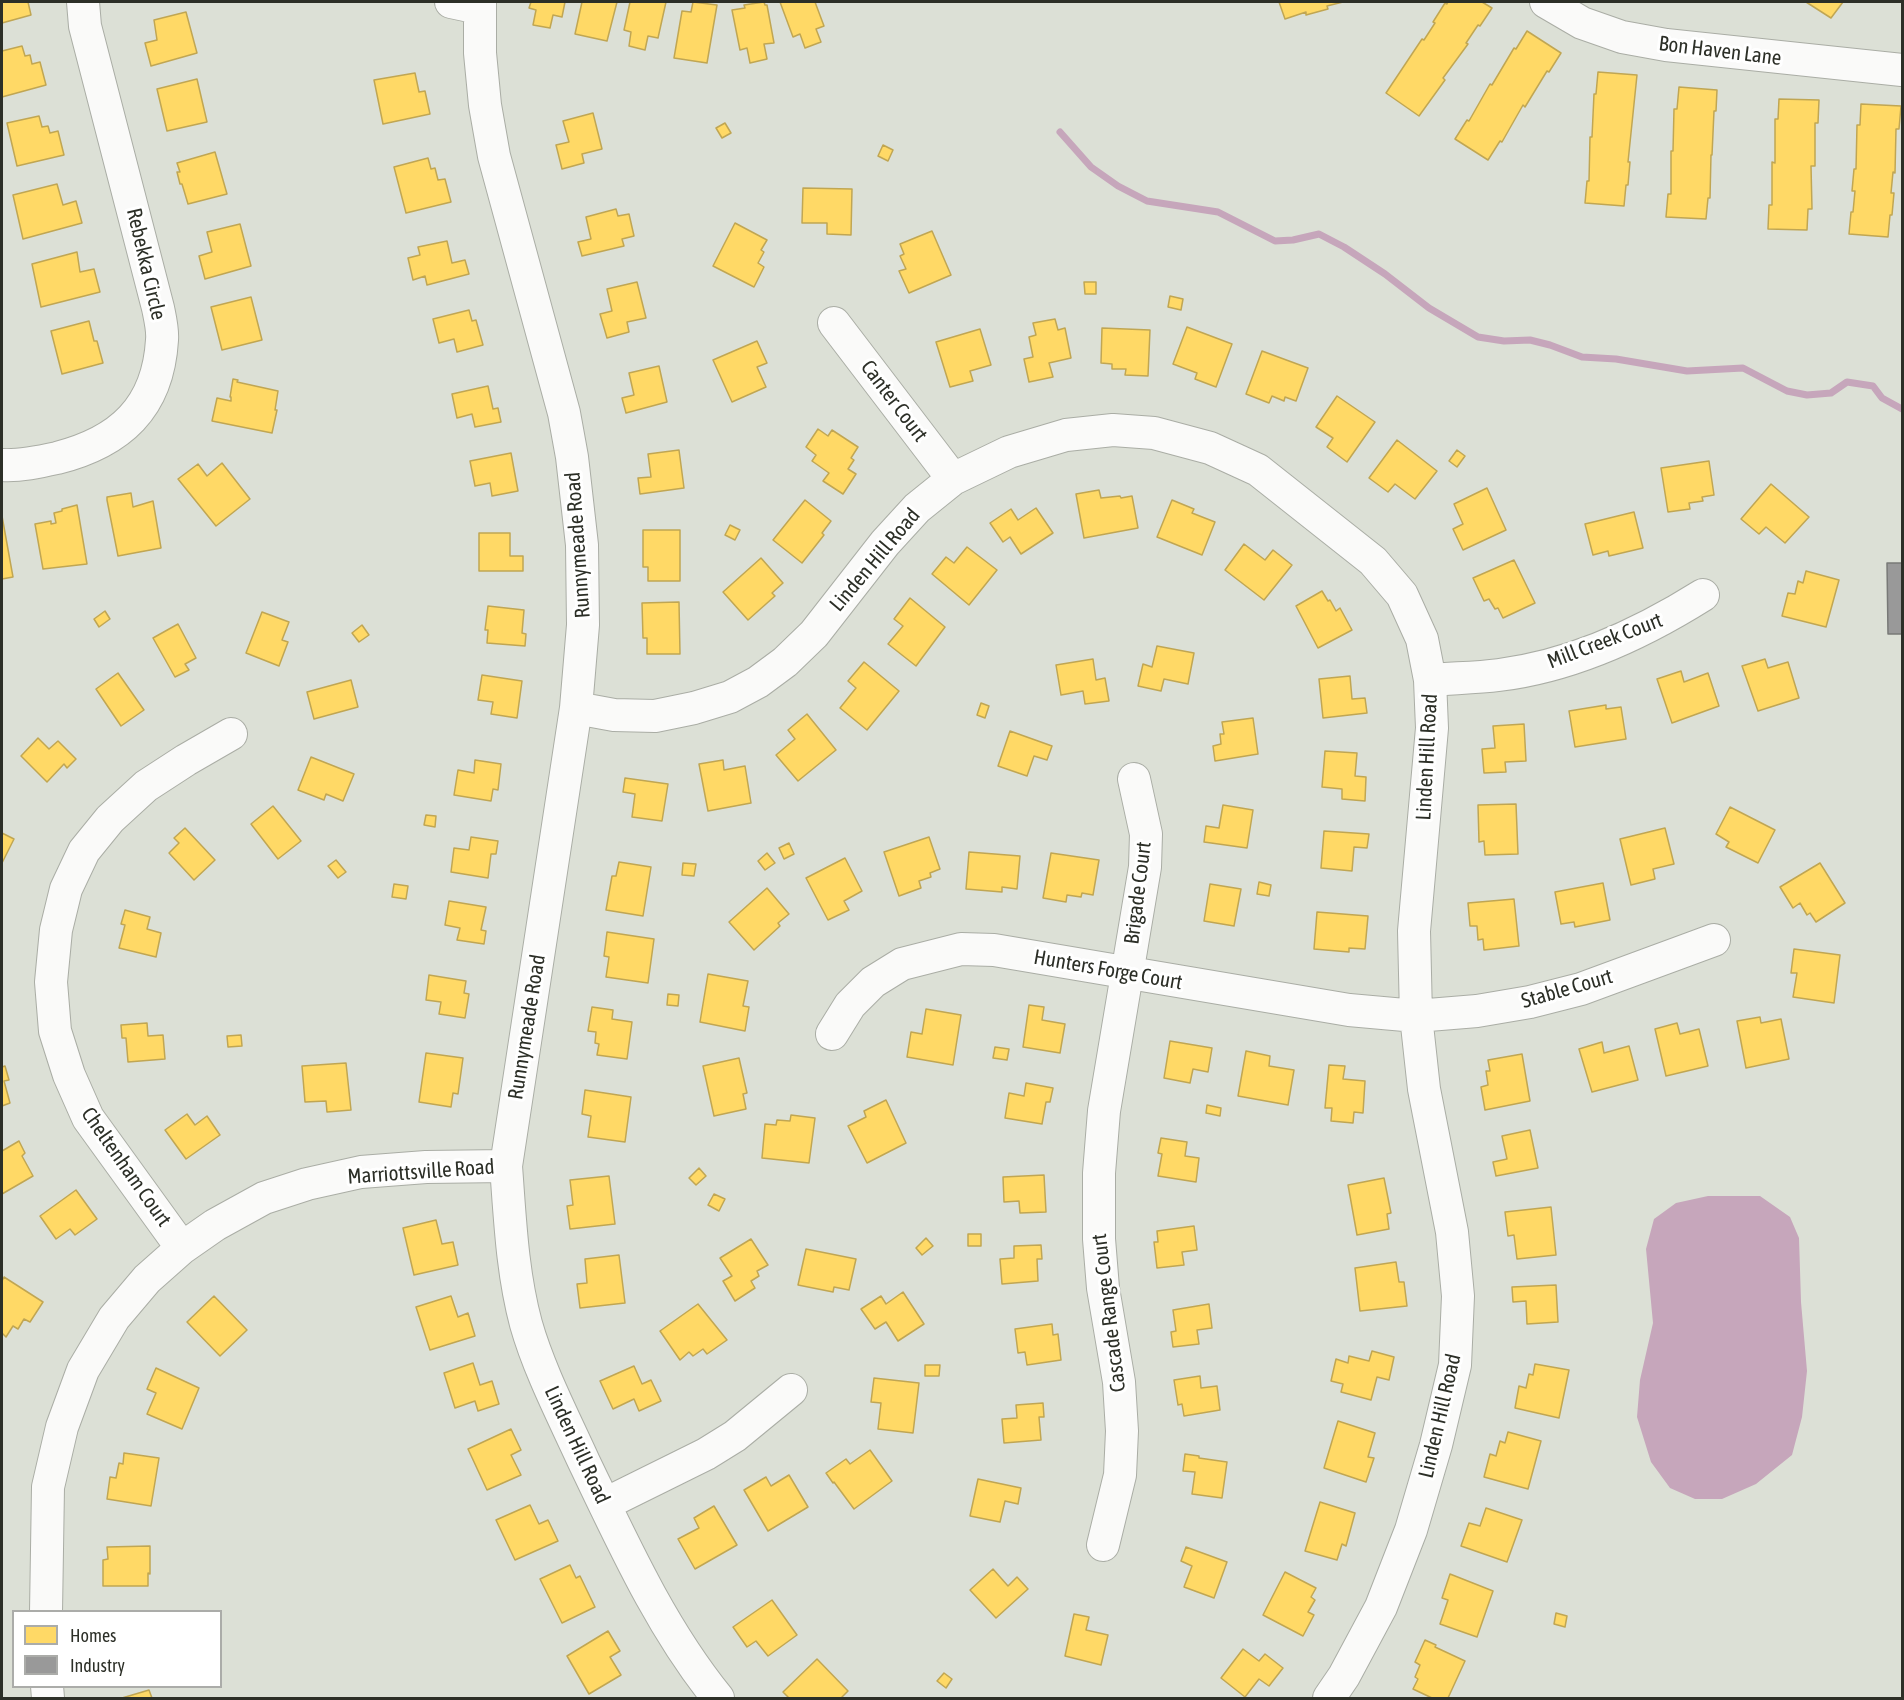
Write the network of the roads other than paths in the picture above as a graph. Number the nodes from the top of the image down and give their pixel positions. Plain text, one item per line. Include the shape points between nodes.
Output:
1 (83, 2) edge
2 (1546, 2) edge
3 (470, 4) edge
4 (1902, 70) edge
5 (834, 323) dead end
6 (2, 465) edge
7 (953, 479) junction
8 (1703, 595) dead end
9 (1430, 680) junction
10 (576, 708) junction
11 (231, 734) dead end
12 (1134, 779) dead end
13 (1714, 940) dead end
14 (1128, 973) junction
15 (1416, 1016) junction
16 (832, 1034) dead end
17 (506, 1166) junction
18 (182, 1248) junction
19 (791, 1390) dead end
20 (604, 1504) junction
21 (1103, 1545) dead end
22 (46, 1610) edge
23 (718, 1698) edge
24 (1329, 1698) edge

1 - 6 street, Rebekka Circle via 85,26 159,308 162,338 158,370 149,394 132,419 107,439 80,452 39,462
2 - 4 street, Bon Haven Lane via 1582,23 1622,38
3 - 10 street, Runnymeade Road via 494,156 564,412 572,457 582,545 583,625
5 - 7 street, Canter Court
7 - 9 street, Linden Hill Road via 1009,452 1066,435 1113,430 1154,433 1210,448 1258,470 1373,561 1402,596 1422,639
7 - 10 street, Linden Hill Road via 917,508 885,543 814,634 758,682 730,697 655,716 614,715
8 - 9 street, Mill Creek Court via 1668,618 1548,665 1499,675
9 - 15 street, Linden Hill Road via 1432,728 1414,931
10 - 17 street, Runnymeade Road
11 - 18 street, Cheltenham Court via 146,786 110,819 84,851 66,889 52,971 55,1031 88,1118
12 - 14 street, Brigade Court via 1146,834 1145,867
13 - 15 street, Stable Court via 1581,989 1477,1011
14 - 15 street, Hunters Forge Court via 1349,1010
14 - 16 street, Hunters Forge Court via 994,950 928,956 902,964 873,982 850,1005
14 - 21 street, Cascade Range Court via 1104,1111 1099,1173 1102,1279 1119,1382 1122,1431 1120,1475
15 - 24 street, Linden Hill Road via 1424,1089 1452,1232 1458,1296 1455,1365 1411,1530 1381,1606
17 - 18 street, Marriottsville Road via 426,1167 307,1184 264,1198
17 - 20 street, Linden Hill Road via 516,1280 526,1324
18 - 22 street, Marriottsville Road via 147,1279 114,1318 83,1370 62,1427 48,1487
19 - 20 street via 735,1436 706,1454
20 - 23 street, Linden Hill Road via 651,1598

